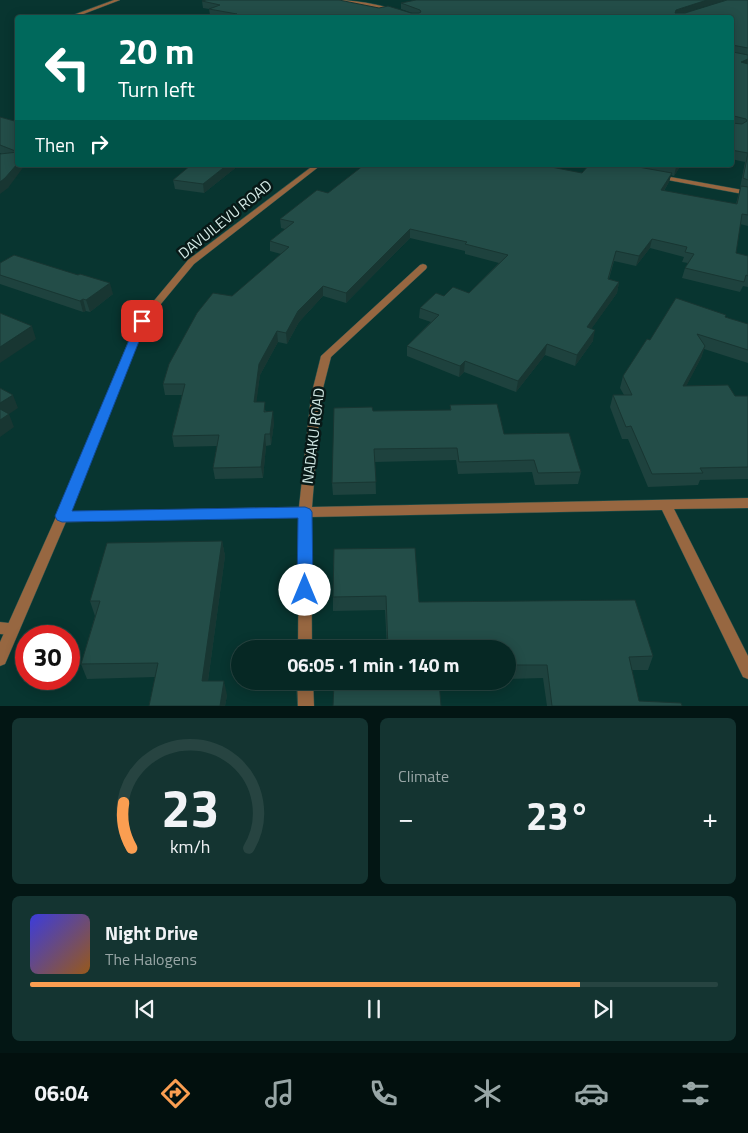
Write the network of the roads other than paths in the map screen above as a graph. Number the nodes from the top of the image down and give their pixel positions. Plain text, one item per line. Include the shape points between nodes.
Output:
1 (118, 0) edge
2 (336, 0) edge
3 (76, 15) edge
4 (407, 15) edge
5 (315, 167) edge
6 (652, 176) edge
7 (748, 193) edge
8 (423, 267) dead end
9 (748, 503) edge
10 (666, 505) junction
11 (305, 512) junction
12 (62, 516) junction
13 (6, 629) edge
14 (305, 640) edge
15 (0, 659) edge
16 (748, 672) edge
17 (306, 690) edge
18 (306, 706) edge

1 - 3 street
2 - 4 street
5 - 12 street, DAVUILEVU ROAD via 191,262 142,321
6 - 7 street
8 - 11 street, NADAKU ROAD via 326,356 316,396
9 - 10 street
10 - 11 street
10 - 16 street
11 - 12 street
11 - 14 street, NADAKU ROAD
12 - 13 street, DAVUILEVU ROAD
13 - 15 street, DAVUILEVU ROAD
17 - 18 street

